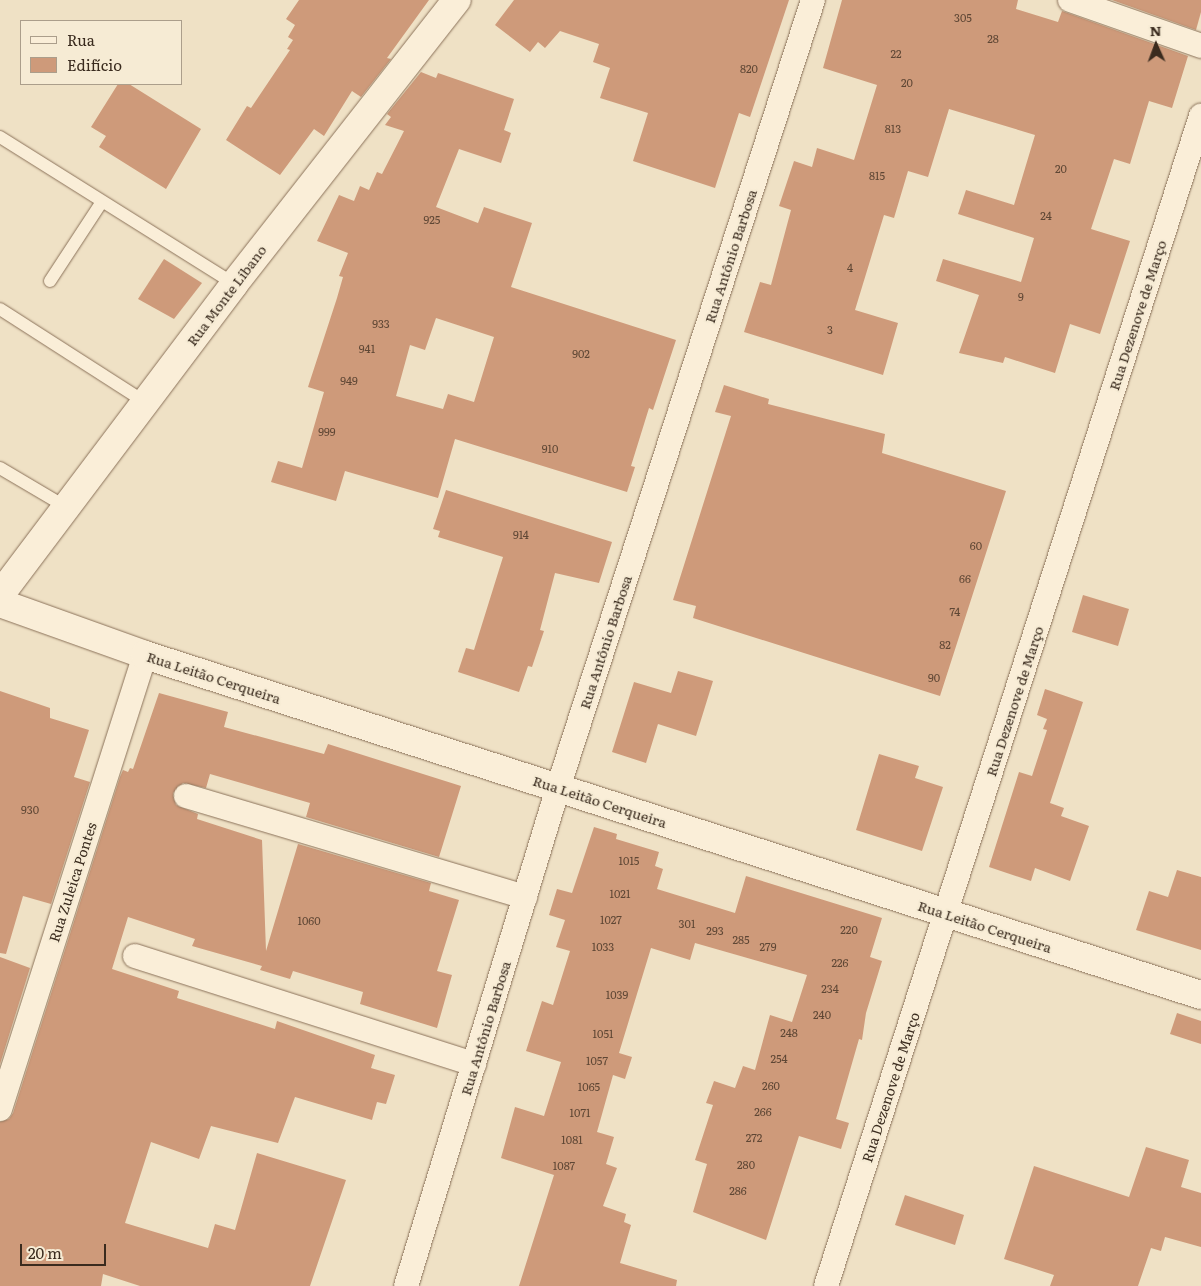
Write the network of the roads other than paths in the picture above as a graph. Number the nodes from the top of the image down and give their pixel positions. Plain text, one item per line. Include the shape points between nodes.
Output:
1 (457, 0) edge
2 (813, 0) edge
3 (1070, 0) edge
4 (1201, 46) edge
5 (1201, 116) edge
6 (0, 136) edge
7 (101, 203) junction
8 (50, 281) dead end
9 (234, 284) junction
10 (0, 309) edge
11 (145, 402) junction
12 (0, 468) edge
13 (66, 507) junction
14 (0, 595) edge
15 (0, 603) edge
16 (145, 655) junction
17 (558, 788) junction
18 (186, 796) dead end
19 (525, 897) junction
20 (946, 914) junction
21 (135, 956) dead end
22 (1201, 995) edge
23 (474, 1064) junction
24 (0, 1109) edge
25 (406, 1286) edge
26 (826, 1286) edge

1 - 9 street, Rua Monte Líbano
2 - 17 street, Rua Antônio Barbosa
3 - 4 street
5 - 20 street, Rua Dezenove de Março
6 - 7 lane
7 - 8 lane
7 - 9 lane
9 - 11 street, Rua Monte Líbano
10 - 11 lane
11 - 13 street, Rua Monte Líbano
12 - 13 lane
13 - 14 street, Rua Monte Líbano
15 - 16 street, Rua Leitão Cerqueira
16 - 17 street, Rua Leitão Cerqueira
16 - 24 street, Rua Zuleica Pontes
17 - 19 street, Rua Antônio Barbosa
17 - 20 street, Rua Leitão Cerqueira
18 - 19 street
19 - 23 street, Rua Antônio Barbosa
20 - 22 street, Rua Leitão Cerqueira
20 - 26 street, Rua Dezenove de Março
21 - 23 street
23 - 25 street, Rua Antônio Barbosa

